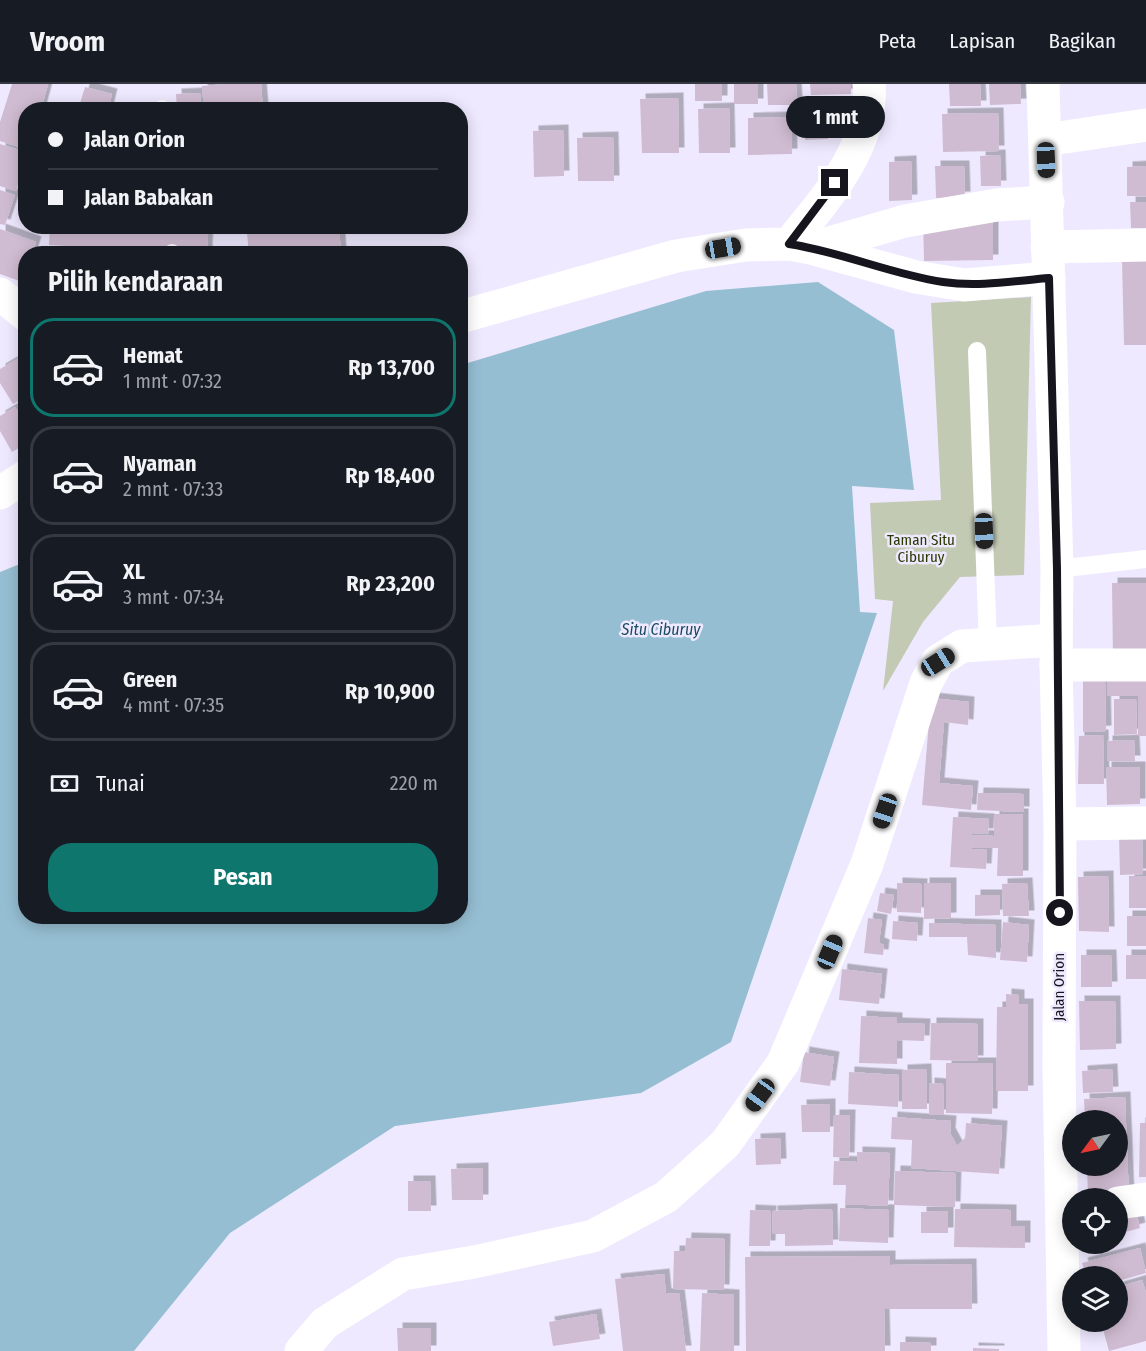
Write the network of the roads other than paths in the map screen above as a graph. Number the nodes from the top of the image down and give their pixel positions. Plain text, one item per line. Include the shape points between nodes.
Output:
1 (869, 84) edge
2 (1043, 84) edge
3 (1146, 124) edge
4 (1045, 140) junction
5 (1048, 202) junction
6 (800, 246) junction
7 (1146, 246) edge
8 (1048, 263) junction
9 (0, 294) edge
10 (18, 309) edge
11 (468, 316) edge
12 (977, 351) dead end
13 (18, 481) edge
14 (0, 493) edge
15 (1146, 559) edge
16 (1057, 569) junction
17 (988, 644) junction
18 (1056, 653) junction
19 (1146, 665) edge
20 (1146, 823) edge
21 (1060, 824) junction
22 (1066, 1188) edge
23 (1146, 1198) edge
24 (1128, 1201) edge
25 (1066, 1254) edge
26 (301, 1351) edge
27 (1065, 1351) edge

1 - 6 main road via 869,111 863,131
2 - 4 main road, Jalan Orion
3 - 4 main road
4 - 5 main road, Jalan Orion
5 - 6 main road via 905,221
5 - 8 main road, Jalan Orion
6 - 8 main road via 964,285
6 - 11 main road via 746,244 676,256
7 - 8 main road
8 - 16 main road, Jalan Orion
9 - 10 main road
12 - 17 lane
13 - 14 main road
15 - 16 lane
16 - 18 main road, Jalan Orion
17 - 18 main road
17 - 26 main road via 962,646 946,656 926,683 867,864 783,1063 724,1144 666,1197 593,1236 403,1274 325,1323
18 - 19 main road
18 - 21 main road, Jalan Orion
20 - 21 main road
21 - 22 main road, Jalan Orion via 1059,1068
23 - 24 main road
25 - 27 main road, Jalan Orion

